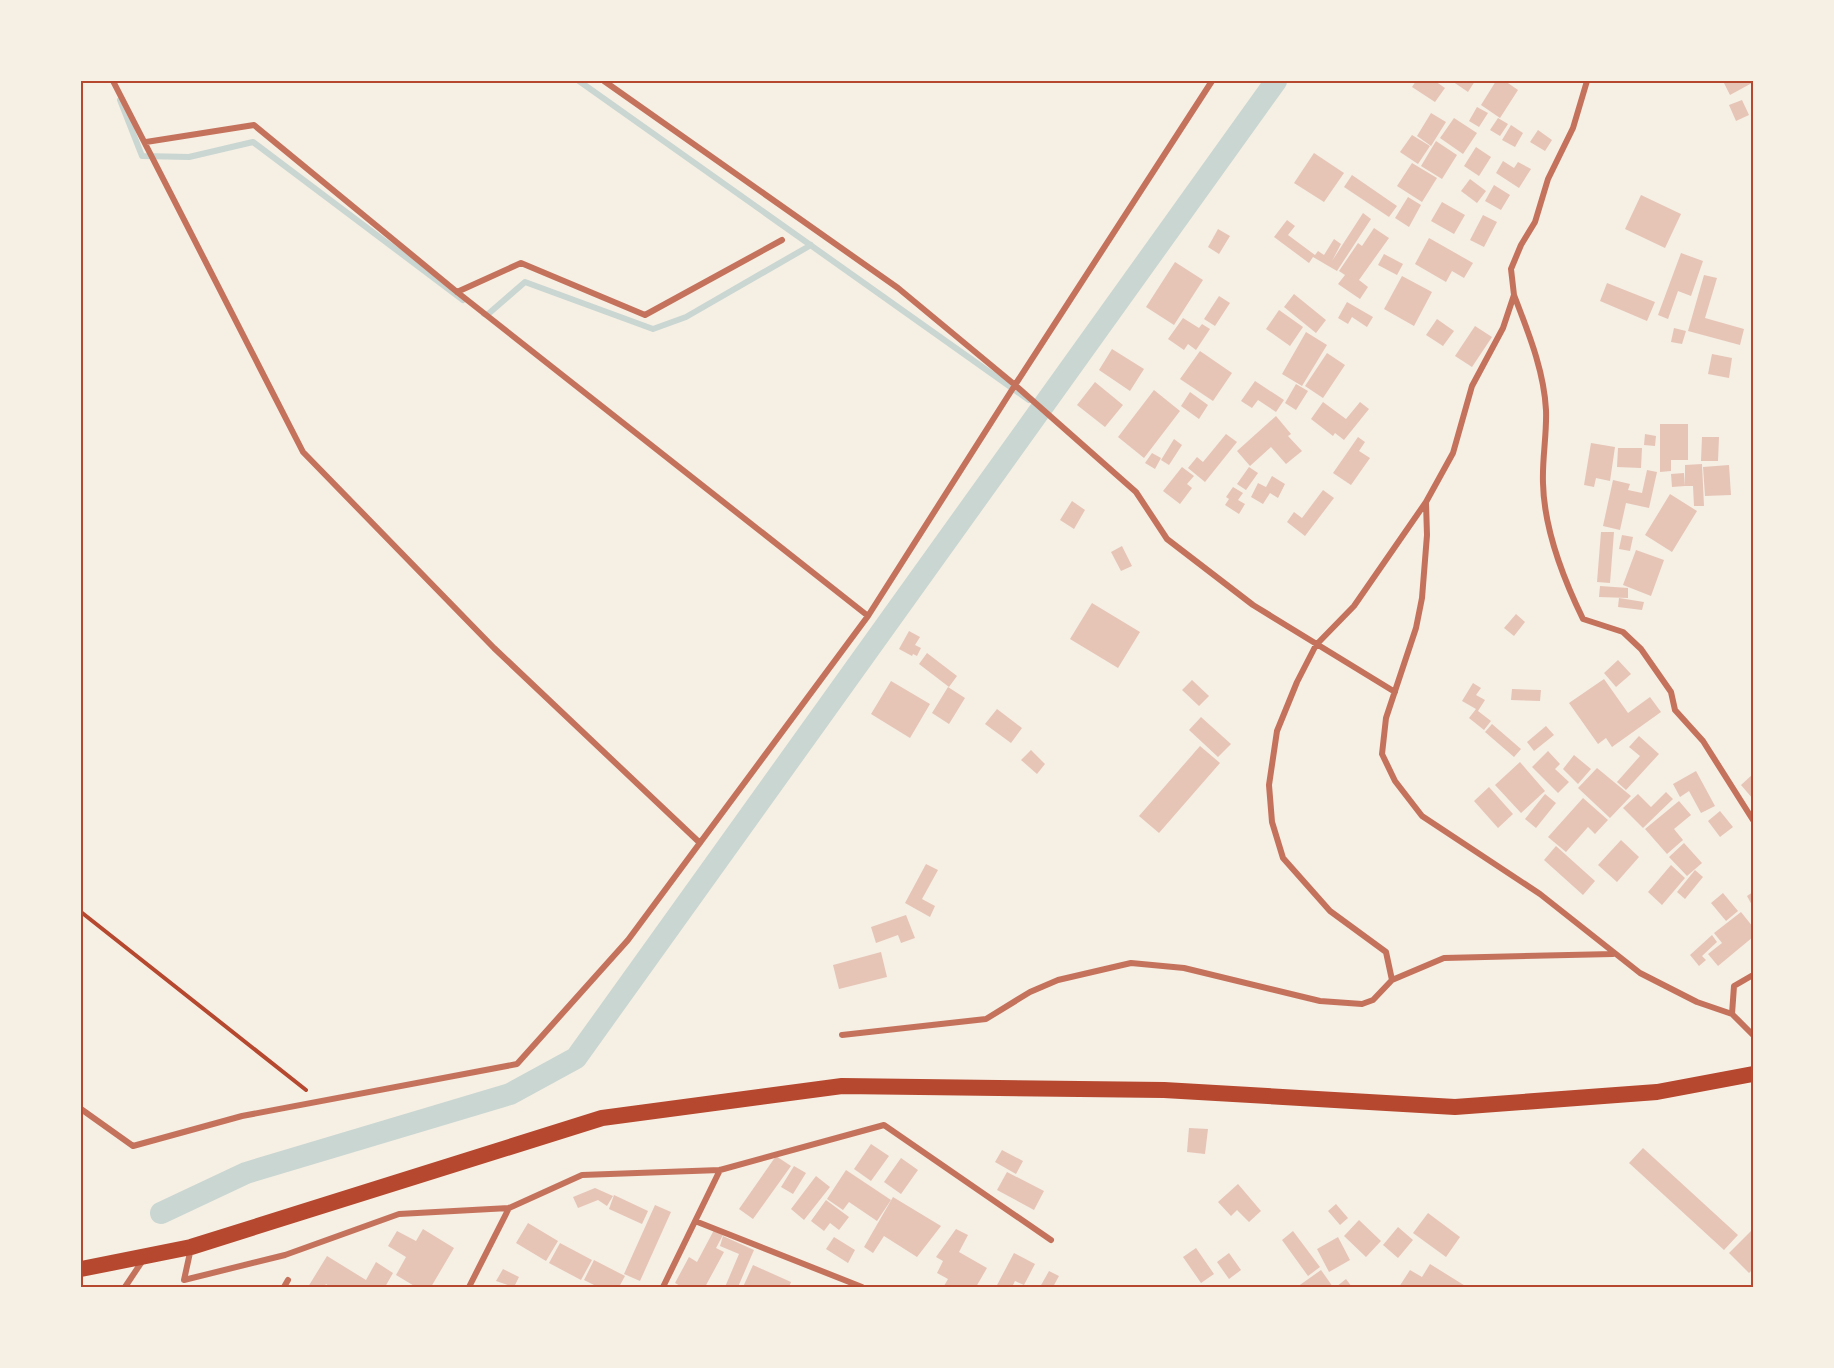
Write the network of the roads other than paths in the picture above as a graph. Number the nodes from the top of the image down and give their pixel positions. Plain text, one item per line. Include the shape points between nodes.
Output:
1 (113, 81) edge
2 (604, 81) edge
3 (1212, 81) edge
4 (1587, 81) edge
5 (146, 142) junction
6 (782, 240) dead end
7 (458, 292) junction
8 (1514, 295) junction
9 (1015, 385) junction
10 (1426, 502) junction
11 (868, 616) junction
12 (1316, 645) junction
13 (1395, 692) junction
14 (1753, 820) edge
15 (700, 843) junction
16 (1613, 954) junction
17 (1753, 975) edge
18 (1392, 980) junction
19 (1732, 1014) junction
20 (842, 1035) dead end
21 (1753, 1035) edge
22 (1753, 1074) edge
23 (81, 1109) edge
24 (720, 1170) junction
25 (509, 1208) junction
26 (695, 1221) junction
27 (1052, 1240) dead end
28 (191, 1247) junction
29 (147, 1254) junction
30 (81, 1269) edge
31 (125, 1287) edge
32 (469, 1287) edge
33 (663, 1287) edge
34 (862, 1287) edge

1 - 5 street
2 - 9 street via 898,288
3 - 9 street
4 - 8 street via 1573,128 1548,179 1535,222 1511,269
5 - 7 street via 254,126
5 - 15 street via 303,452 494,648
6 - 7 street via 645,315 520,263
7 - 11 street
8 - 10 street via 1503,328 1472,386 1453,453
8 - 14 street via 1536,353 1546,410 1543,485 1552,539 1575,602 1583,619 1623,633 1641,649 1671,692 1675,710 1704,741
9 - 11 street
9 - 12 street via 1136,492 1167,539 1252,605
10 - 12 street via 1354,606
10 - 13 street via 1422,598
11 - 15 street
12 - 13 street
12 - 18 street via 1277,731 1269,785 1272,822 1283,858 1330,911 1386,952
13 - 16 street via 1386,718 1382,754 1395,781 1422,816 1540,894
15 - 23 street via 628,940 517,1064 242,1116 133,1146
16 - 18 street via 1444,958
16 - 19 street via 1640,973 1697,1002
17 - 19 street via 1734,986
18 - 20 street via 1373,1000 1362,1004 1320,1001 1184,968 1131,963 1058,980 986,1019
19 - 21 street
22 - 28 highway via 1657,1092 1455,1107 1164,1090 842,1086 602,1118
24 - 25 street via 582,1175
24 - 26 street
24 - 27 street via 884,1125
25 - 28 street via 399,1214 285,1255 184,1280
25 - 32 street
26 - 33 street
26 - 34 street
28 - 29 highway
29 - 30 highway
29 - 31 street

